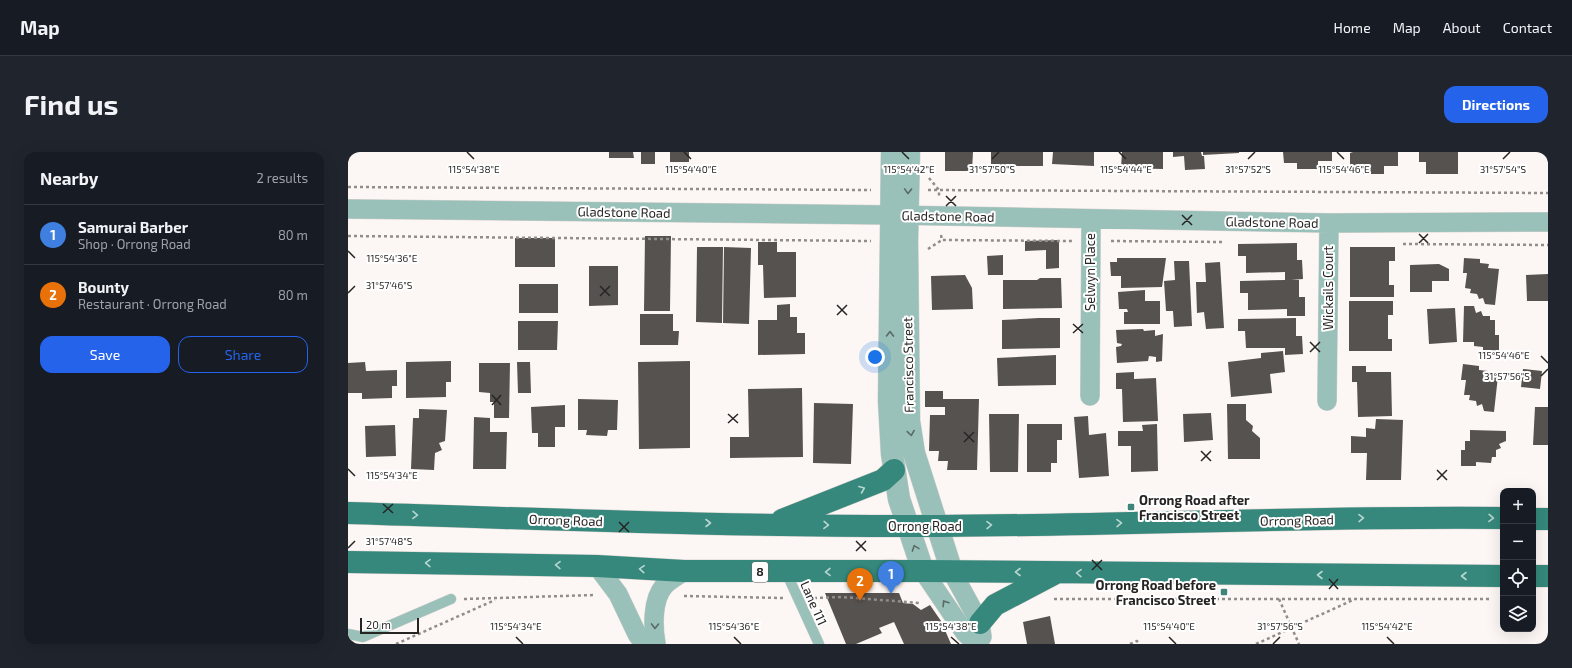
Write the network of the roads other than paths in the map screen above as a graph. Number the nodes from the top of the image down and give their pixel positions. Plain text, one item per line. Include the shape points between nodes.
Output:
1 (892, 152) edge
2 (909, 152) edge
3 (900, 190) junction
4 (348, 209) edge
5 (899, 215) junction
6 (1091, 219) junction
7 (1548, 222) edge
8 (1329, 223) junction
9 (900, 241) junction
10 (1090, 396) dead end
11 (1327, 401) dead end
12 (894, 470) junction
13 (348, 514) edge
14 (1500, 518) edge
15 (1536, 519) edge
16 (1548, 519) edge
17 (773, 524) junction
18 (907, 525) junction
19 (936, 526) junction
20 (348, 562) edge
21 (597, 566) junction
22 (684, 571) junction
23 (923, 571) junction
24 (786, 572) junction
25 (952, 572) junction
26 (1057, 572) junction
27 (1500, 576) edge
28 (1536, 576) edge
29 (1548, 576) edge
30 (452, 599) road end
31 (348, 634) edge
32 (980, 637) edge
33 (644, 644) edge
34 (656, 644) edge
35 (819, 644) edge

1 - 3 street, Francisco Street
2 -> 3 street, Francisco Street
3 - 5 street, Francisco Street
4 - 5 street, Gladstone Road
5 - 6 street, Gladstone Road
5 - 9 street, Francisco Street
6 - 8 street, Gladstone Road
6 - 10 street, Selwyn Place
7 - 8 street, Gladstone Road
8 - 11 street, Wickails Court
12 -> 9 street, Francisco Street via 889,401
9 -> 19 street, Francisco Street via 909,421 914,453
17 -> 12 highway via 883,480
12 - 18 street, Francisco Street
13 -> 17 highway, Orrong Road
19 -> 14 highway, Orrong Road
15 - 16 highway
17 -> 18 highway, Orrong Road
18 - 19 highway, Orrong Road
23 -> 18 street, Francisco Street
19 - 25 street, Francisco Street
21 -> 20 highway, 8
22 -> 21 highway, 8
21 - 33 street via 618,594 636,634
22 - 24 highway, 8
22 -> 34 street via 664,586 657,597
23 -> 24 highway, 8
23 - 25 highway, 8
32 -> 23 street via 965,633
24 - 35 lane, Lane 111
26 -> 25 highway, 8
25 - 32 street
27 -> 26 highway, 8
26 - 32 highway via 995,605
28 - 29 highway
30 - 31 lane via 362,637

